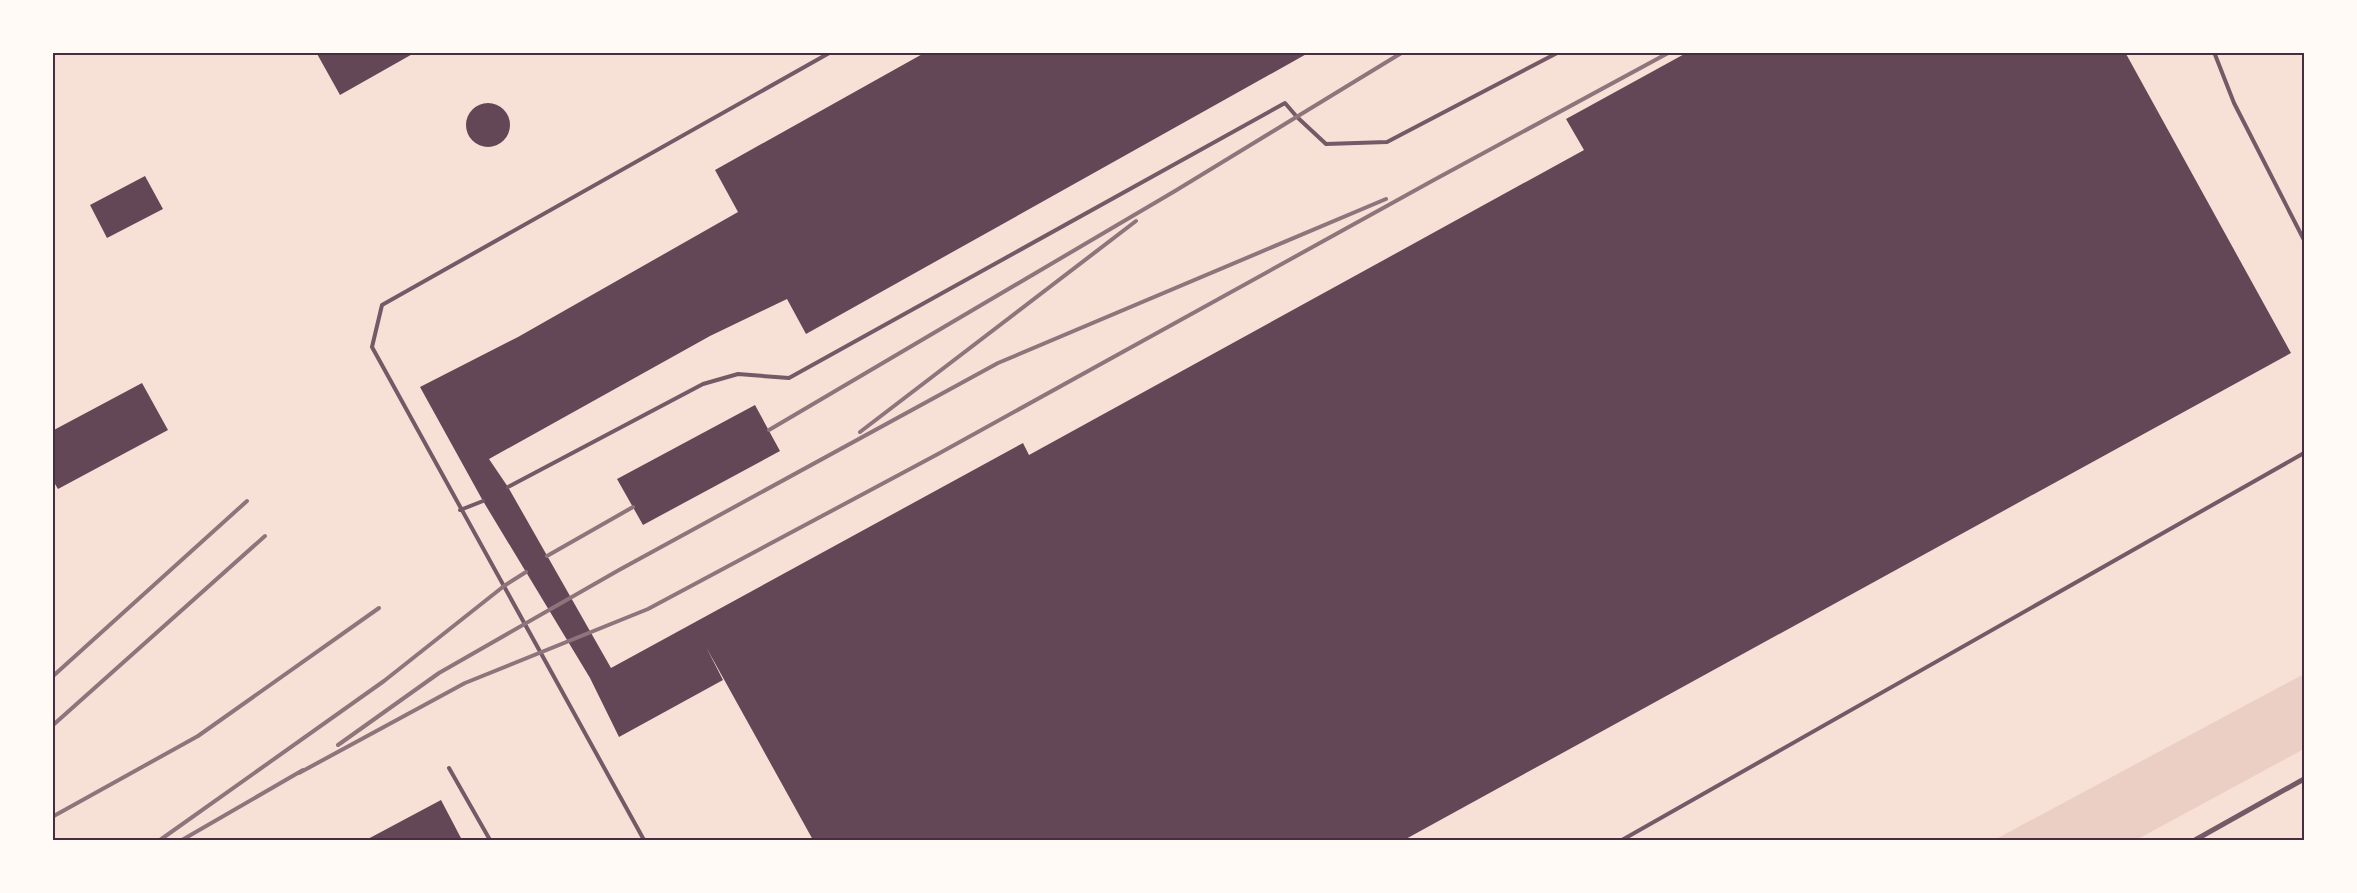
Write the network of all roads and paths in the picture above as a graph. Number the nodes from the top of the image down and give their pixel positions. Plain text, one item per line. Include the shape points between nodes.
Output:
1 (831, 52) edge
2 (1559, 52) edge
3 (2214, 52) edge
4 (2304, 240) edge
5 (2304, 453) edge
6 (508, 487) dead end
7 (483, 501) dead end
8 (460, 510) junction
9 (449, 768) dead end
10 (2304, 779) edge
11 (490, 840) edge
12 (644, 840) edge
13 (1622, 840) edge
14 (2195, 840) edge

1 - 8 lane via 382,305 372,347
2 - 6 lane via 1387,142 1326,144 1285,103 789,378 738,374 703,384
3 - 4 lane via 2234,103
5 - 13 lane
7 - 8 lane
8 - 12 lane
9 - 11 lane
10 - 14 street

